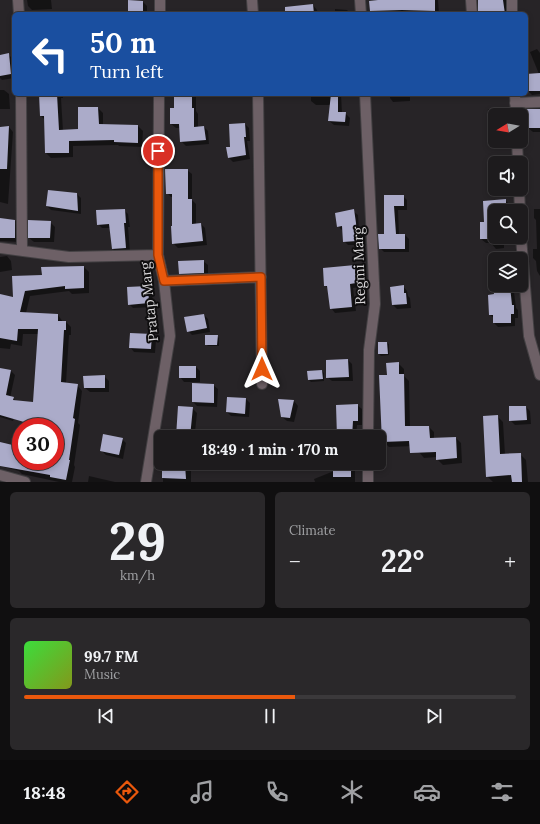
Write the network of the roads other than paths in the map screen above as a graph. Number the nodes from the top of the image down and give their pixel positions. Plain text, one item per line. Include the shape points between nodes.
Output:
1 (18, 0) edge
2 (160, 0) edge
3 (252, 0) edge
4 (360, 0) edge
5 (471, 0) edge
6 (512, 0) edge
7 (19, 12) edge
8 (160, 12) edge
9 (253, 12) edge
10 (361, 12) edge
11 (472, 12) edge
12 (512, 12) edge
13 (21, 96) edge
14 (159, 96) edge
15 (258, 96) edge
16 (365, 96) edge
17 (515, 99) edge
18 (540, 102) edge
19 (522, 244) edge
20 (0, 248) edge
21 (22, 250) junction
22 (158, 255) junction
23 (261, 277) junction
24 (164, 281) junction
25 (540, 375) edge
26 (262, 384) dead end
27 (368, 430) edge
28 (368, 470) edge
29 (0, 475) edge
30 (25, 482) edge
31 (146, 482) edge
32 (368, 482) edge

1 - 7 street
2 - 8 street
3 - 9 street
4 - 10 street
5 - 11 street
6 - 12 street
13 - 21 street
14 - 22 street, Pratap Marg
15 - 23 street
16 - 27 street, Regmi Marg via 375,304 370,350
17 - 18 street
19 - 25 street via 529,336
20 - 21 street
21 - 22 street via 70,257
22 - 24 street, Pratap Marg
23 - 24 street
23 - 26 street
24 - 31 street, Pratap Marg via 170,336
28 - 32 street
29 - 30 street

